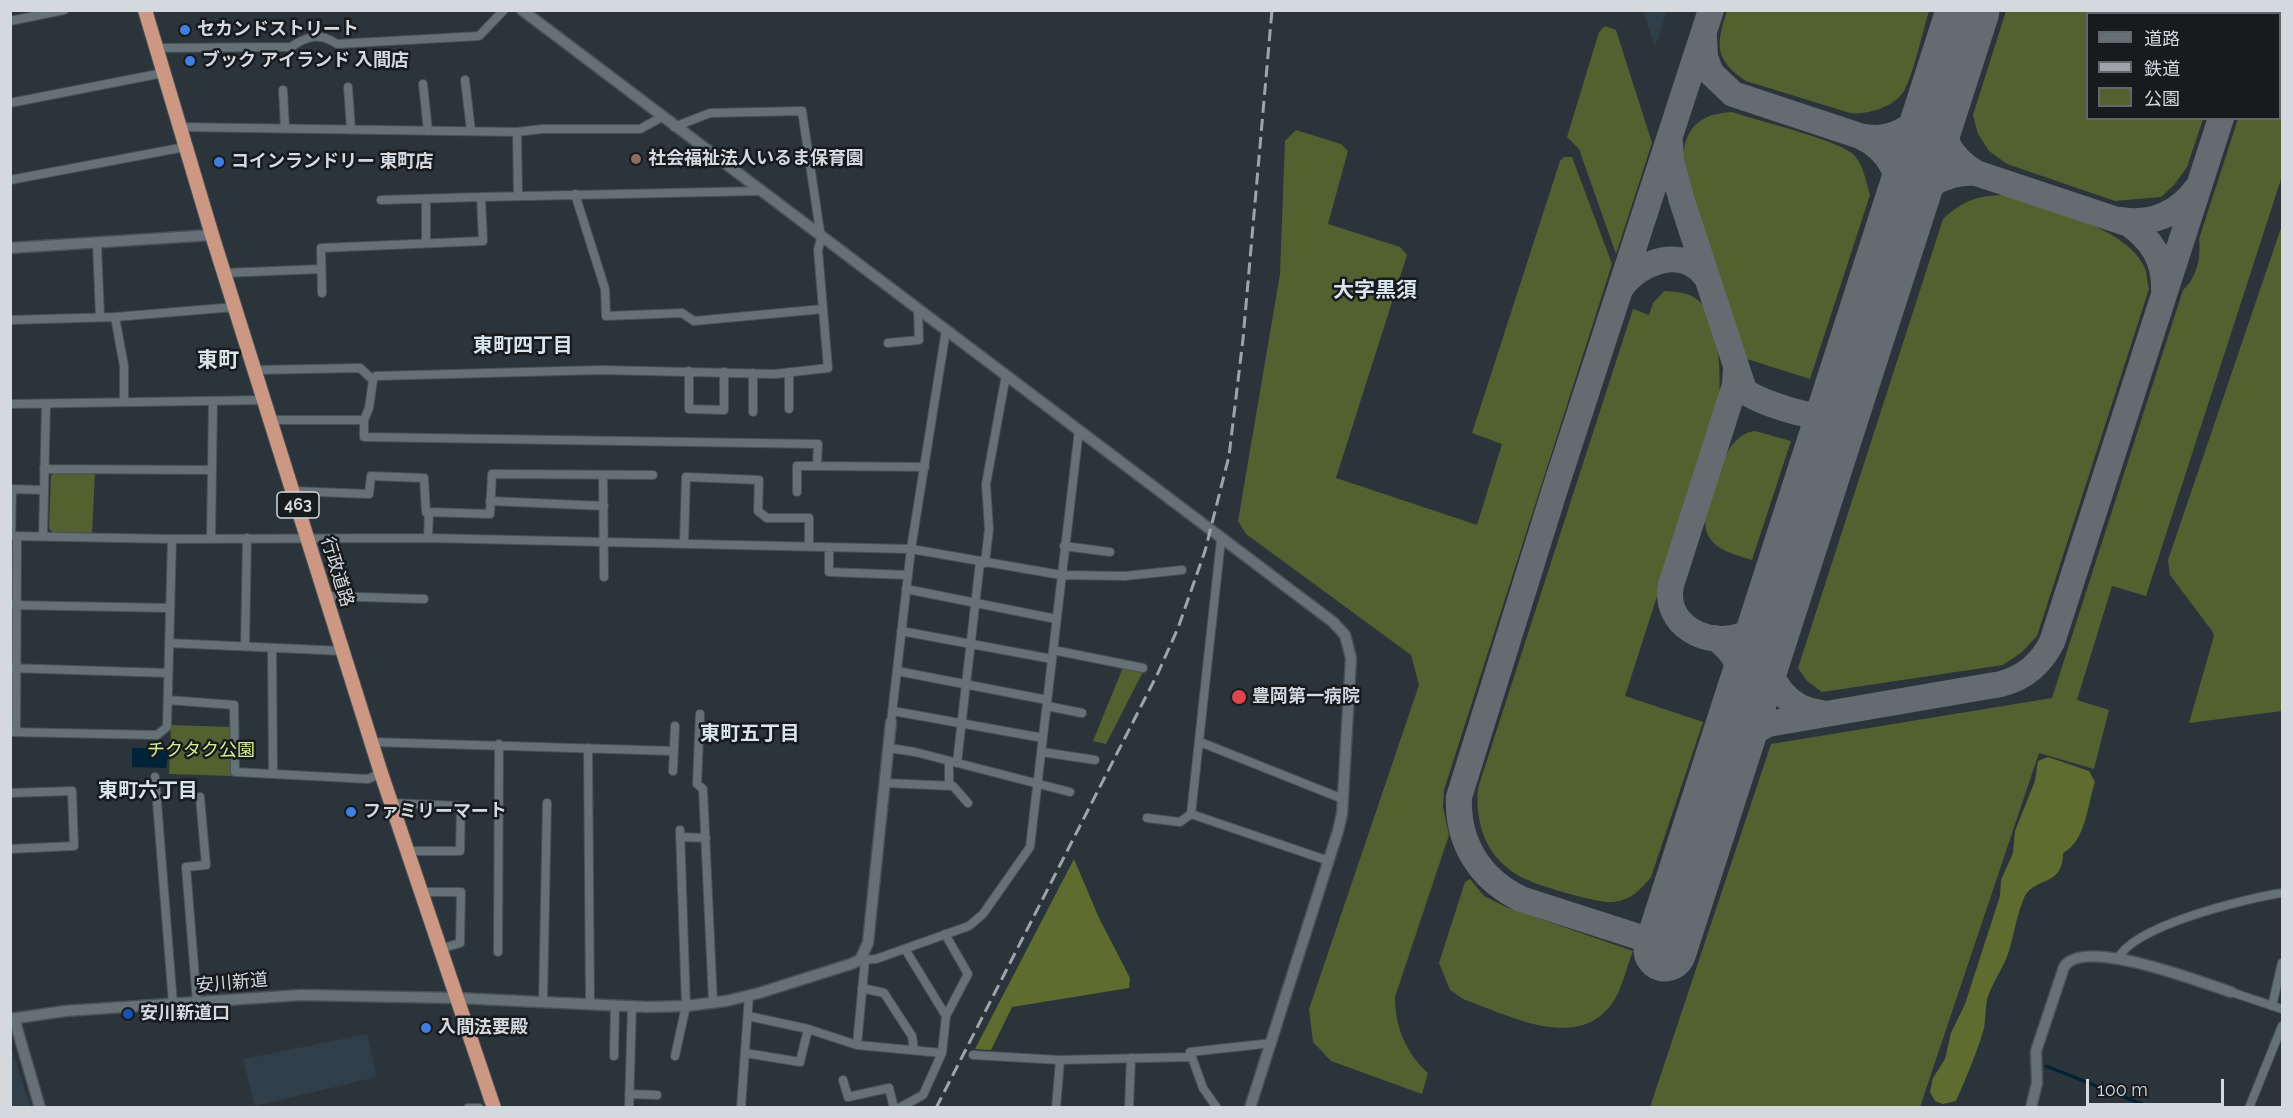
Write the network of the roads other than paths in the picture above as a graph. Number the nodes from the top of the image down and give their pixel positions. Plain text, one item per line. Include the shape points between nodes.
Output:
1 (64, 10) edge
2 (145, 10) edge
3 (504, 10) edge
4 (522, 10) edge
5 (10, 21) edge
6 (155, 48) junction
7 (163, 73) junction
8 (465, 80) dead end
9 (423, 84) dead end
10 (348, 87) dead end
11 (283, 90) dead end
12 (10, 103) edge
13 (662, 117) junction
14 (179, 127) junction
15 (674, 127) junction
16 (285, 129) junction
17 (351, 130) junction
18 (428, 131) junction
19 (471, 131) junction
20 (516, 132) junction
21 (185, 147) junction
22 (10, 180) edge
23 (760, 191) junction
24 (575, 194) junction
25 (518, 196) junction
26 (481, 197) junction
27 (426, 199) junction
28 (381, 200) dead end
29 (212, 235) junction
30 (821, 238) junction
31 (426, 243) junction
32 (97, 244) junction
33 (10, 248) edge
34 (321, 269) junction
35 (224, 273) junction
36 (322, 293) dead end
37 (235, 307) junction
38 (823, 309) junction
39 (918, 309) junction
40 (100, 317) junction
41 (115, 317) junction
42 (10, 320) edge
43 (946, 330) junction
44 (888, 344) dead end
45 (255, 370) junction
46 (690, 371) junction
47 (724, 372) junction
48 (789, 372) junction
49 (753, 373) junction
50 (1006, 375) junction
51 (373, 380) junction
52 (265, 400) junction
53 (213, 401) junction
54 (124, 402) junction
55 (10, 404) edge
56 (46, 404) junction
57 (789, 409) dead end
58 (753, 412) dead end
59 (272, 420) junction
60 (364, 420) junction
61 (1079, 430) junction
62 (817, 466) junction
63 (925, 467) junction
64 (44, 469) junction
65 (212, 470) junction
66 (603, 475) junction
67 (653, 475) dead end
68 (11, 489) edge
69 (44, 490) junction
70 (293, 491) junction
71 (797, 492) dead end
72 (490, 501) junction
73 (604, 506) junction
74 (429, 513) junction
75 (13, 536) edge
76 (43, 536) junction
77 (212, 537) junction
78 (247, 537) junction
79 (308, 538) junction
80 (428, 538) junction
81 (172, 539) junction
82 (1221, 540) junction
83 (604, 542) junction
84 (684, 544) junction
85 (1064, 546) junction
86 (809, 547) junction
87 (829, 547) junction
88 (911, 549) junction
89 (1110, 552) dead end
90 (982, 562) junction
91 (1182, 570) dead end
92 (908, 575) junction
93 (1061, 575) junction
94 (604, 577) dead end
95 (906, 589) junction
96 (326, 596) junction
97 (424, 599) dead end
98 (976, 603) junction
99 (14, 605) edge
100 (170, 608) junction
101 (1056, 619) junction
102 (901, 631) junction
103 (169, 643) junction
104 (972, 644) junction
105 (245, 646) junction
106 (272, 648) junction
107 (343, 651) junction
108 (1052, 655) junction
109 (13, 668) edge
110 (1143, 668) dead end
111 (897, 670) junction
112 (168, 673) junction
113 (967, 684) junction
114 (168, 700) junction
115 (1047, 703) junction
116 (1082, 713) dead end
117 (700, 714) dead end
118 (892, 716) junction
119 (963, 723) junction
120 (675, 726) dead end
121 (13, 732) edge
122 (1043, 738) junction
123 (372, 742) junction
124 (1200, 742) junction
125 (500, 744) junction
126 (588, 748) junction
127 (889, 748) junction
128 (674, 751) junction
129 (1042, 752) junction
130 (1095, 760) dead end
131 (953, 762) junction
132 (673, 771) dead end
133 (381, 773) junction
134 (273, 774) junction
135 (155, 777) dead end
136 (885, 783) junction
137 (1038, 784) junction
138 (949, 786) junction
139 (1070, 792) dead end
140 (10, 793) edge
141 (200, 796) dead end
142 (1343, 799) junction
143 (391, 803) junction
144 (547, 803) dead end
145 (968, 803) dead end
146 (1191, 814) junction
147 (1147, 818) dead end
148 (706, 838) junction
149 (10, 849) edge
150 (407, 851) junction
151 (1329, 861) junction
152 (421, 892) junction
153 (2283, 893) edge
154 (945, 934) junction
155 (440, 949) junction
156 (905, 949) junction
157 (498, 952) dead end
158 (2118, 958) junction
159 (862, 960) junction
160 (2283, 963) edge
161 (862, 988) junction
162 (2230, 992) joint
163 (749, 995) junction
164 (456, 998) junction
165 (543, 1002) junction
166 (713, 1002) junction
167 (197, 1003) junction
168 (173, 1004) junction
169 (590, 1004) junction
170 (615, 1005) junction
171 (632, 1006) junction
172 (686, 1006) junction
173 (2272, 1006) junction
174 (2283, 1009) edge
175 (748, 1016) junction
176 (946, 1016) junction
177 (12, 1018) edge
178 (2283, 1026) edge
179 (808, 1029) junction
180 (1272, 1043) junction
181 (857, 1045) junction
182 (914, 1050) junction
183 (745, 1053) junction
184 (942, 1053) junction
185 (973, 1055) dead end
186 (614, 1056) dead end
187 (675, 1056) dead end
188 (1190, 1057) junction
189 (1131, 1058) junction
190 (1060, 1060) junction
191 (843, 1080) dead end
192 (629, 1094) junction
193 (657, 1095) dead end
194 (40, 1107) edge
195 (468, 1107) edge
196 (478, 1107) edge
197 (494, 1107) edge
198 (629, 1107) edge
199 (741, 1107) edge
200 (894, 1107) edge
201 (900, 1107) edge
202 (1056, 1107) edge
203 (1129, 1107) edge
204 (1216, 1107) edge
205 (1250, 1107) edge
206 (2031, 1107) edge
207 (2249, 1107) edge

1 - 5 street
2 - 6 highway, 行政道路 / 463
3 - 6 street via 479,36 337,44 326,36 306,37 291,47
4 - 13 street
6 - 7 highway, 行政道路 / 463
7 - 12 street
7 - 14 highway, 行政道路 / 463
8 - 19 street
9 - 18 street
10 - 17 street
11 - 16 street
13 - 15 street
13 - 20 street via 640,129
14 - 16 street
14 - 21 highway, 行政道路 / 463
15 - 23 street
15 - 30 street via 710,113 802,111
16 - 17 street
17 - 18 street
18 - 19 street
19 - 20 street
20 - 25 street
21 - 22 street
21 - 29 highway, 行政道路 / 463
23 - 24 street
23 - 30 street
24 - 25 street
24 - 38 street via 605,289 606,316 682,313 694,321
25 - 26 street
26 - 27 street
26 - 31 street via 483,241
27 - 28 street
27 - 31 street
29 - 32 street
29 - 35 highway, 行政道路 / 463
30 - 38 street via 818,250
30 - 39 street
31 - 34 street via 321,248
32 - 33 street
32 - 40 street
34 - 35 street
34 - 36 street
35 - 37 highway, 行政道路 / 463
37 - 41 street
37 - 45 highway, 行政道路 / 463
38 - 48 street via 828,368
39 - 43 street
39 - 44 street via 919,340
40 - 41 street
40 - 42 street
41 - 54 street via 124,366
43 - 50 street
43 - 63 street
45 - 51 street via 360,368
45 - 52 highway, 行政道路 / 463
46 - 47 street
46 - 47 street via 689,409 724,410
46 - 51 street via 376,376
47 - 49 street
48 - 49 street
48 - 57 street
49 - 58 street
50 - 61 street
50 - 90 street via 986,484 989,529
51 - 60 street
52 - 53 street
52 - 59 highway, 行政道路 / 463
53 - 54 street
53 - 65 street
54 - 56 street
55 - 56 street
56 - 64 street
59 - 60 street
59 - 70 highway, 行政道路 / 463
60 - 62 street via 364,437 818,444
61 - 82 street
61 - 85 street
62 - 63 street
62 - 71 street via 797,466
63 - 88 street
64 - 65 street
64 - 69 street
65 - 77 street
66 - 67 street
66 - 72 street via 492,474
66 - 73 street
68 - 69 street
68 - 75 street
69 - 76 street
70 - 74 street via 369,494 371,476 424,478
70 - 79 highway, 行政道路 / 463
72 - 73 street
72 - 74 street via 490,514
73 - 83 street
74 - 80 street
75 - 76 street
75 - 99 street
76 - 81 street
77 - 78 street
77 - 81 street
78 - 79 street
78 - 105 street
79 - 80 street
79 - 96 highway, 行政道路 / 463
80 - 83 street
81 - 100 street
82 - 124 street
82 - 142 street via 1333,622 1350,645
83 - 84 street
83 - 94 street
84 - 86 street
84 - 86 street via 686,477 759,480 758,511 767,518 809,518
85 - 89 street
85 - 93 street
86 - 87 street
87 - 88 street
87 - 92 street via 829,572
88 - 90 street
88 - 92 street
90 - 93 street
90 - 98 street
91 - 93 street via 1125,576
92 - 95 street
93 - 101 street
95 - 98 street
95 - 102 street
96 - 97 street
96 - 107 highway, 行政道路 / 463
98 - 101 street
98 - 104 street
99 - 100 street
99 - 109 street
100 - 103 street
101 - 108 street
102 - 104 street
102 - 111 street
103 - 105 street
103 - 112 street
104 - 108 street
104 - 113 street
105 - 106 street
106 - 107 street
106 - 134 street
107 - 123 highway, 行政道路 / 463
108 - 110 street
108 - 115 street
109 - 112 street
109 - 121 street
111 - 113 street
111 - 118 street
112 - 114 street
113 - 115 street
113 - 119 street
114 - 121 street via 167,727 157,735
114 - 134 street via 234,705 235,772
115 - 116 street
115 - 122 street
117 - 148 street via 697,784 704,789
118 - 119 street
118 - 127 street
119 - 122 street
119 - 131 street
120 - 128 street
122 - 129 street
123 - 125 street
123 - 133 highway, 行政道路 / 463
124 - 142 street
124 - 146 street
125 - 126 street
125 - 157 street
126 - 128 street
126 - 169 street
127 - 131 street
127 - 136 street
128 - 132 street
129 - 130 street
129 - 137 street
131 - 137 street
131 - 138 street
133 - 134 street via 368,779
133 - 143 highway, 行政道路 / 463
135 - 168 street
136 - 138 street
136 - 159 street via 868,943
137 - 139 street
137 - 154 street via 1030,847 983,914 969,926
138 - 145 street
140 - 149 street via 72,791 74,846
141 - 167 street via 206,865 186,867
142 - 151 street
143 - 150 highway, 行政道路 / 463
143 - 150 street via 461,806 460,851
144 - 165 street
146 - 147 street via 1180,822
146 - 151 street
148 - 166 street
148 - 172 street via 680,833
150 - 152 highway, 行政道路 / 463
151 - 180 street
152 - 155 highway, 行政道路 / 463
152 - 155 street via 461,892 460,943
153 - 158 street via 2162,926 2130,942
154 - 156 street
154 - 176 street via 968,974
155 - 164 highway, 行政道路 / 463
156 - 159 street
156 - 176 street
158 - 162 street
158 - 206 street via 2082,955 2071,958 2064,968 2036,1051 2037,1083
159 - 161 street
159 - 163 street, 安川新道
160 - 173 street
161 - 181 street
161 - 182 street via 884,993 912,1036
162 - 173 street
163 - 166 street, 安川新道
163 - 175 street
164 - 165 street, 安川新道
164 - 167 street, 安川新道 via 301,995
164 - 197 highway, 行政道路 / 463
165 - 169 street, 安川新道
166 - 172 street, 安川新道
167 - 168 street, 安川新道
168 - 177 street, 安川新道
169 - 170 street, 安川新道
170 - 171 street, 安川新道
170 - 186 street
171 - 172 street, 安川新道
171 - 192 street
172 - 187 street
173 - 174 street
175 - 179 street
175 - 183 street
176 - 184 street
177 - 194 street
178 - 207 street
179 - 181 street
179 - 183 street via 800,1062
180 - 188 street via 1190,1052
180 - 205 street
181 - 182 street
182 - 184 street
183 - 199 street
184 - 201 street via 923,1095
185 - 190 street
188 - 189 street
188 - 204 street
189 - 190 street
189 - 203 street
190 - 202 street
191 - 200 street via 848,1097 889,1088
192 - 193 street
192 - 198 street
195 - 196 street

